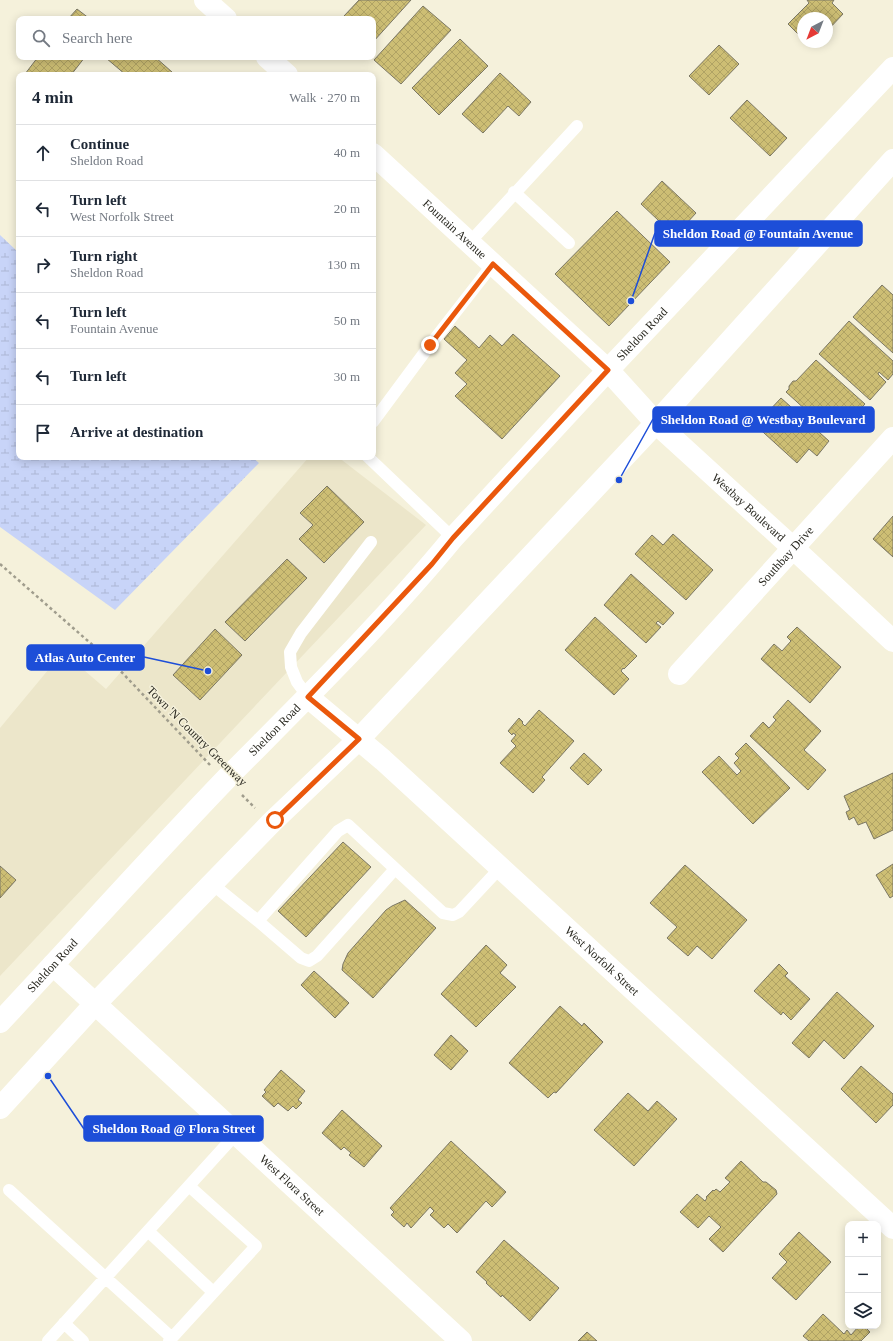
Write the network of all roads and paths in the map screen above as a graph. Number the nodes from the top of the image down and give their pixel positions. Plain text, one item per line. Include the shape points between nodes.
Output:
1 (205, 0) edge
2 (223, 16) edge
3 (270, 60) edge
4 (893, 68) edge
5 (284, 72) edge
6 (577, 126) dead end
7 (376, 157) edge
8 (893, 160) edge
9 (514, 192) junction
10 (469, 243) junction
11 (568, 243) dead end
12 (493, 264) junction
13 (608, 370) junction
14 (376, 418) edge
15 (656, 423) junction
16 (893, 438) edge
17 (371, 460) edge
18 (453, 538) junction
19 (371, 542) dead end
20 (793, 548) junction
21 (0, 564) edge
22 (893, 641) edge
23 (679, 674) dead end
24 (308, 697) junction
25 (359, 739) junction
26 (226, 780) junction
27 (271, 823) junction
28 (500, 868) junction
29 (395, 869) junction
30 (212, 884) junction
31 (258, 921) junction
32 (54, 965) junction
33 (95, 1004) junction
34 (0, 1022) edge
35 (0, 1108) edge
36 (236, 1134) junction
37 (189, 1186) junction
38 (9, 1190) dead end
39 (893, 1228) edge
40 (148, 1231) junction
41 (106, 1278) junction
42 (213, 1292) junction
43 (64, 1324) junction
44 (170, 1339) edge
45 (48, 1341) edge
46 (83, 1341) edge
47 (461, 1341) edge

1 - 2 main road
3 - 5 main road
4 - 13 main road, Sheldon Road
6 - 9 lane
7 - 10 main road, Fountain Avenue
8 - 15 main road
9 - 10 lane
9 - 11 lane
10 - 12 main road, Fountain Avenue
12 - 13 main road, Fountain Avenue
12 - 14 lane
13 - 15 main road, Westbay Boulevard
13 - 18 main road, Sheldon Road
15 - 20 main road, Westbay Boulevard
15 - 25 main road
16 - 20 main road, Southbay Drive
17 - 18 lane
18 - 24 main road, Sheldon Road via 432,564
19 - 24 lane via 301,633 290,652 291,667 297,682
20 - 22 main road, Westbay Boulevard
20 - 23 main road, Southbay Drive
21 - 26 path, Town 'N Country Greenway via 112,662
24 - 25 main road, West Norfolk Street
24 - 26 main road, Sheldon Road
25 - 27 main road
25 - 28 main road, West Norfolk Street
26 - 27 path, Town 'N Country Greenway
26 - 32 main road, Sheldon Road
27 - 30 main road
28 - 29 lane via 460,912 453,915 442,913
28 - 39 main road, West Norfolk Street
29 - 31 lane via 317,956 309,961 301,958
29 - 31 lane via 348,825 329,840
30 - 31 lane
30 - 33 main road
32 - 33 main road, West Flora Street
32 - 34 main road, Sheldon Road
33 - 35 main road
33 - 36 main road, West Flora Street
36 - 37 lane
36 - 47 main road, West Flora Street
37 - 40 lane
37 - 42 lane via 256,1246
38 - 41 lane
40 - 41 lane
40 - 42 lane
41 - 43 lane
41 - 44 lane
42 - 44 lane
43 - 45 lane
43 - 46 lane

